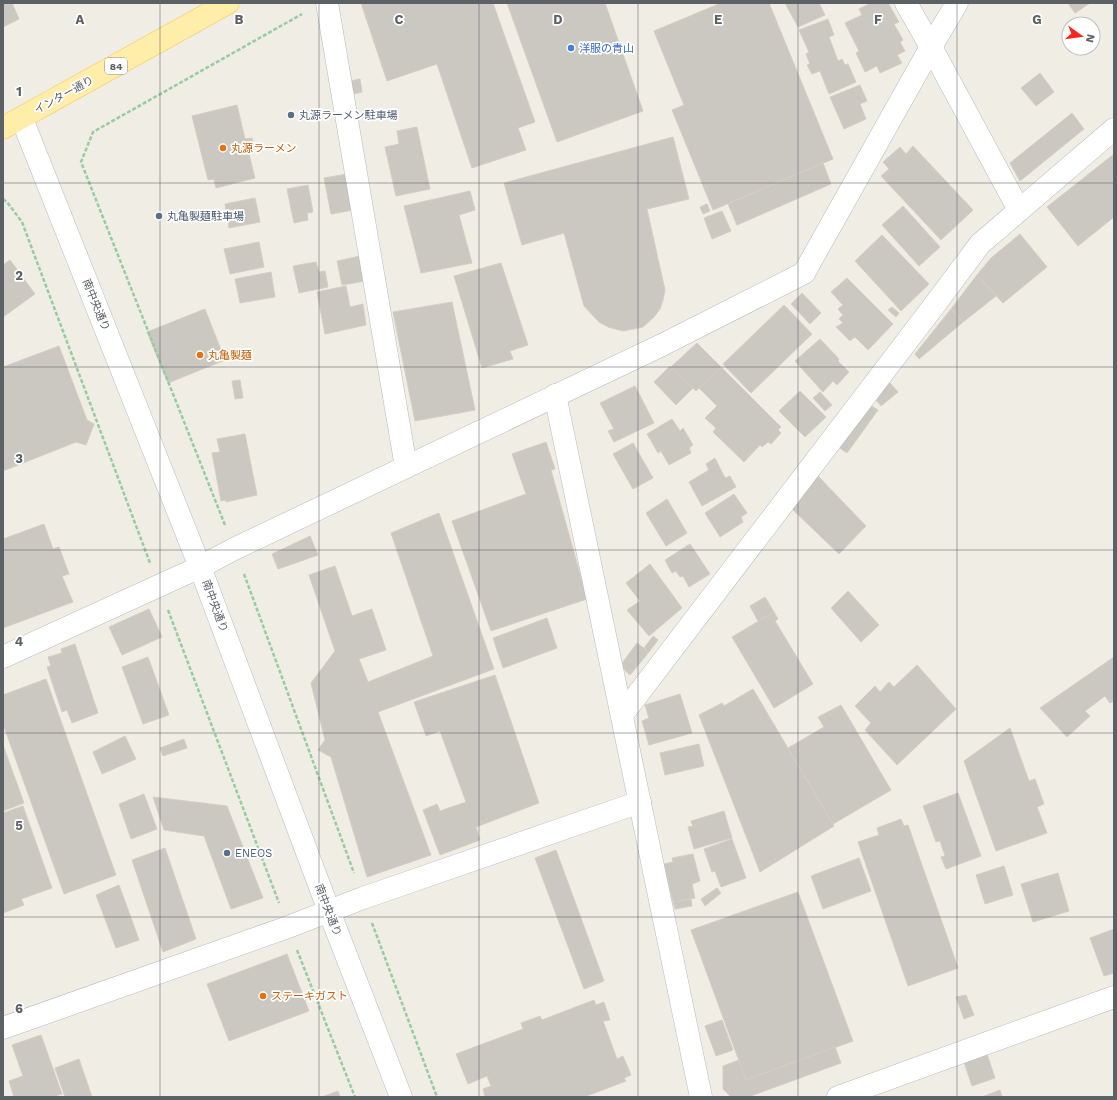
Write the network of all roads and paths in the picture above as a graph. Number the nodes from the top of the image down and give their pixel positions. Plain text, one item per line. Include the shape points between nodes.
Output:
1 (228, 3) edge
2 (906, 3) edge
3 (957, 3) edge
4 (317, 7) edge
5 (931, 47) junction
6 (12, 123) edge
7 (1114, 129) edge
8 (3, 200) edge
9 (1019, 210) junction
10 (555, 395) junction
11 (406, 467) junction
12 (234, 549) junction
13 (200, 567) junction
14 (158, 586) junction
15 (3, 657) edge
16 (622, 715) junction
17 (640, 802) junction
18 (363, 898) junction
19 (329, 911) junction
20 (288, 927) junction
21 (1114, 998) edge
22 (3, 1028) edge
23 (355, 1097) edge
24 (401, 1097) edge
25 (437, 1097) edge
26 (701, 1097) edge
27 (838, 1097) edge

1 - 6 main road, インター通り / 84
2 - 5 street
3 - 5 street
4 - 11 street
4 - 12 path via 93,132 81,162
5 - 9 street
5 - 10 street via 804,273 662,345
6 - 13 street, 南中央通り
7 - 9 street
8 - 14 path via 22,222
9 - 16 street via 980,244
10 - 11 street
10 - 16 street
11 - 12 street
12 - 13 street
12 - 18 path
13 - 14 street
13 - 19 street, 南中央通り
14 - 15 street
14 - 20 path
16 - 17 street
17 - 18 street
17 - 26 street
18 - 19 street
18 - 25 path
19 - 20 street
19 - 24 street, 南中央通り
20 - 22 street
20 - 23 path
21 - 27 street

